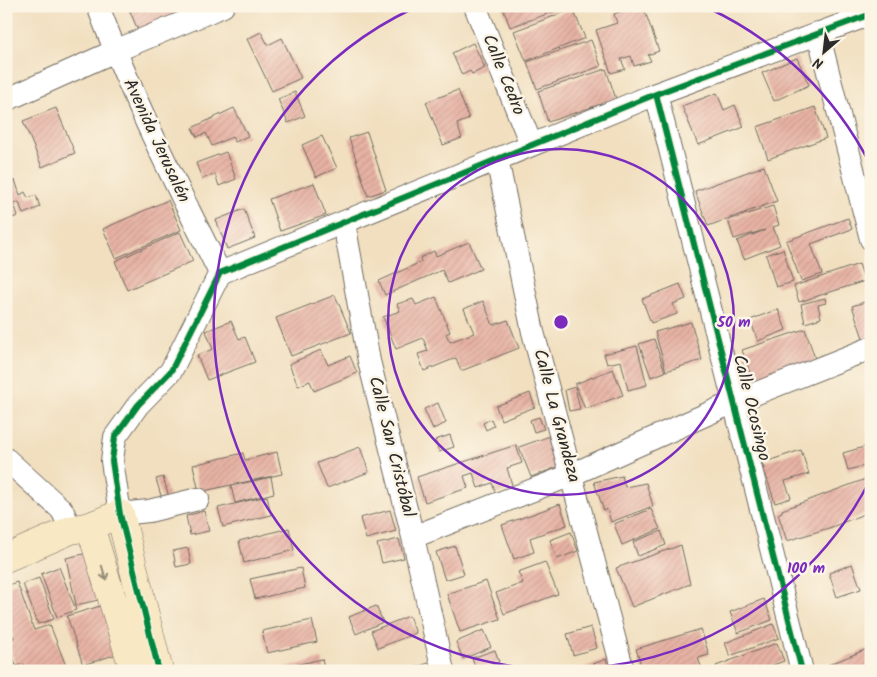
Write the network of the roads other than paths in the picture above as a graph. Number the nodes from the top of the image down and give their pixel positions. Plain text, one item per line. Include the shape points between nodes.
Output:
1 (98, 6) edge
2 (223, 6) edge
3 (474, 6) edge
4 (871, 14) edge
5 (818, 33) junction
6 (115, 51) junction
7 (656, 94) junction
8 (6, 100) edge
9 (531, 144) junction
10 (498, 159) junction
11 (344, 223) junction
12 (871, 240) edge
13 (220, 273) junction
14 (871, 348) edge
15 (734, 402) junction
16 (6, 459) edge
17 (572, 475) junction
18 (198, 499) dead end
19 (120, 514) junction
20 (80, 528) junction
21 (413, 537) junction
22 (6, 558) edge
23 (138, 670) edge
24 (443, 671) edge
25 (622, 671) edge
26 (802, 671) edge

1 - 6 street, Avenida Jerusalén
2 - 6 street
3 - 9 street, Calle Cedro
4 - 5 street
5 - 7 street
5 - 12 street
6 - 8 street
6 - 13 street, Avenida Jerusalén via 160,154
7 - 9 street
7 - 15 street, Calle Ocosingo
9 - 10 street
10 - 11 street
10 - 17 street, Calle La Grandeza via 533,332
11 - 13 street
11 - 21 street, Calle San Cristóbal via 369,361
13 - 19 street via 171,371 138,405 114,437 112,461
14 - 15 street
15 - 17 street
15 - 26 street, Calle Ocosingo
16 - 20 street
17 - 21 street
17 - 25 street, Calle La Grandeza
18 - 19 street
19 - 20 street
19 - 23 street
20 - 22 street
20 -> 23 street
21 - 24 street, Calle San Cristóbal

